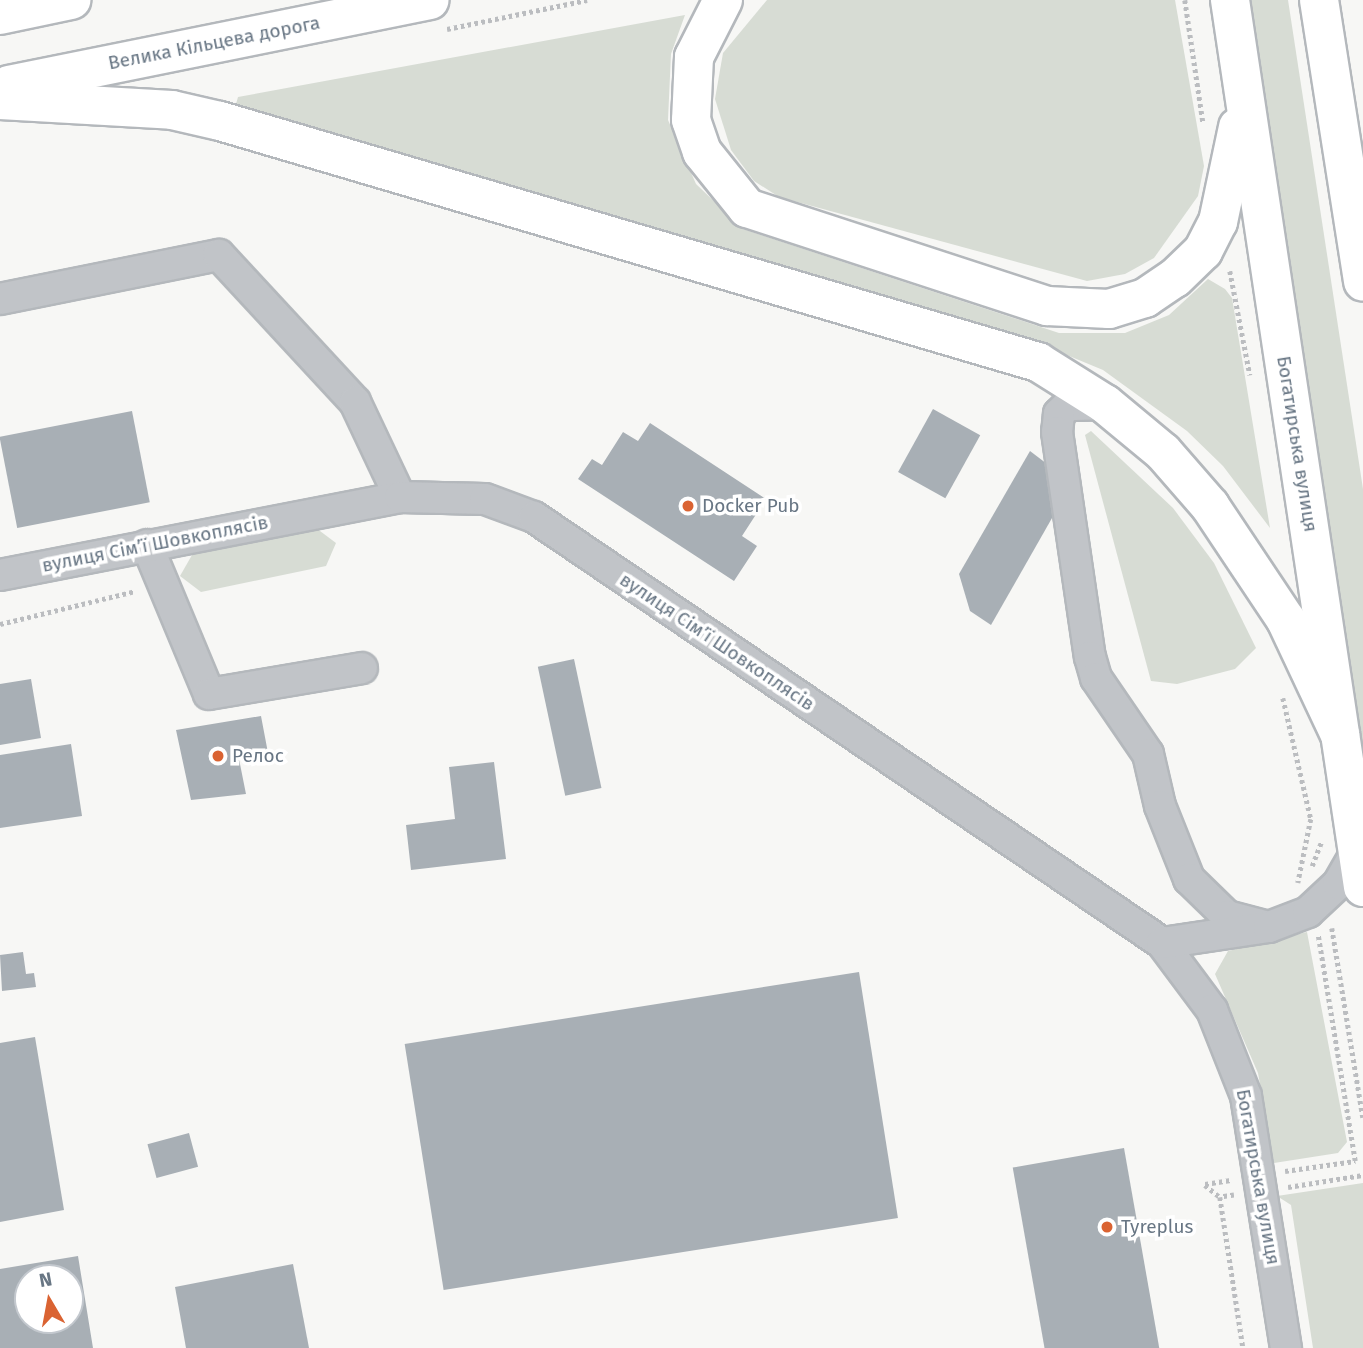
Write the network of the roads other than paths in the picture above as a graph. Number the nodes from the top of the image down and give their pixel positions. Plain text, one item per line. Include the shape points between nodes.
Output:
1 (71, 0) edge
2 (429, 0) edge
3 (723, 0) edge
4 (1230, 0) edge
5 (1321, 12) edge
6 (0, 15) edge
7 (0, 87) edge
8 (1243, 87) junction
9 (0, 100) edge
10 (1363, 117) edge
11 (1363, 282) edge
12 (0, 299) edge
13 (1105, 404) junction
14 (400, 497) junction
15 (147, 545) junction
16 (0, 575) edge
17 (362, 668) dead end
18 (1340, 735) junction
19 (1360, 869) edge
20 (1269, 927) junction
21 (1162, 943) junction
22 (1286, 1348) edge

1 - 6 main road
2 - 7 main road, Велика Кільцева дорога
3 - 8 main road via 694,57 691,120 702,152 747,208 794,228 1080,312 1145,299 1203,251 1226,200
4 - 8 main road, Богатирська вулиця
5 - 10 main road
5 - 11 main road
8 - 18 main road, Богатирська вулиця
9 - 13 main road via 172,110 220,121 1038,362
12 - 14 street via 219,256 355,402
13 - 18 main road via 1163,452 1250,560
13 - 20 street via 1068,405 1059,414 1057,432 1096,678 1148,754 1160,806 1189,879 1227,916
14 - 15 street, вулиця Сімʼї Шовкоплясів
14 - 21 street, вулиця Сімʼї Шовкоплясів via 485,499 534,517
15 - 16 street, вулиця Сімʼї Шовкоплясів
15 - 17 street via 209,694
18 - 19 main road, Богатирська вулиця
19 - 20 street via 1320,903
20 - 21 street
21 - 22 street, Богатирська вулиця via 1212,1010 1247,1096

